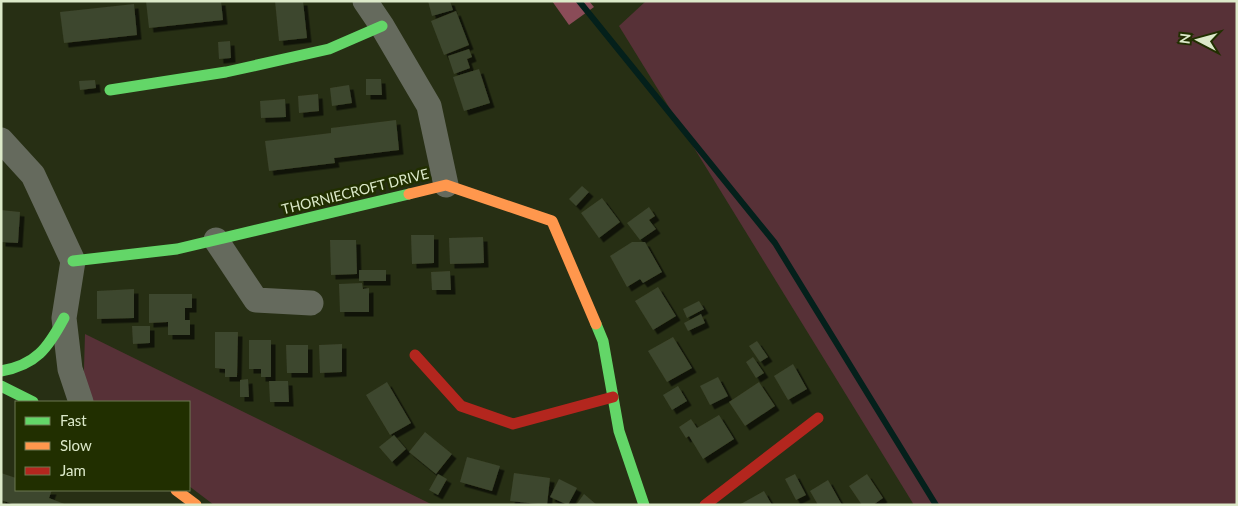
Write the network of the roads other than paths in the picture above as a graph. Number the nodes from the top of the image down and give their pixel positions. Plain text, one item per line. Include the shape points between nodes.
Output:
1 (365, 1) edge
2 (382, 26) junction
3 (110, 90) dead end
4 (1, 140) edge
5 (446, 184) junction
6 (216, 240) junction
7 (73, 261) junction
8 (311, 303) dead end
9 (64, 318) junction
10 (415, 355) dead end
11 (1, 371) edge
12 (1, 386) edge
13 (613, 397) junction
14 (31, 401) edge
15 (81, 401) edge
16 (818, 418) dead end
17 (177, 491) edge
18 (196, 505) edge
19 (644, 505) edge
20 (704, 505) edge

1 - 2 street
2 - 3 street via 329,49 226,72
2 - 5 street via 429,106
4 - 7 street via 33,175
5 - 6 street, THORNIECROFT DRIVE
5 - 13 street, THORNIECROFT DRIVE via 552,221 603,341
6 - 7 street, THORNIECROFT DRIVE via 177,249
6 - 8 street via 256,300
7 - 9 street
9 - 11 street via 39,357 14,369
9 - 15 street via 70,369
10 - 13 street via 461,406 514,424
12 - 14 street
13 - 19 street, THORNIECROFT DRIVE via 618,431
16 - 20 street
17 - 18 street

